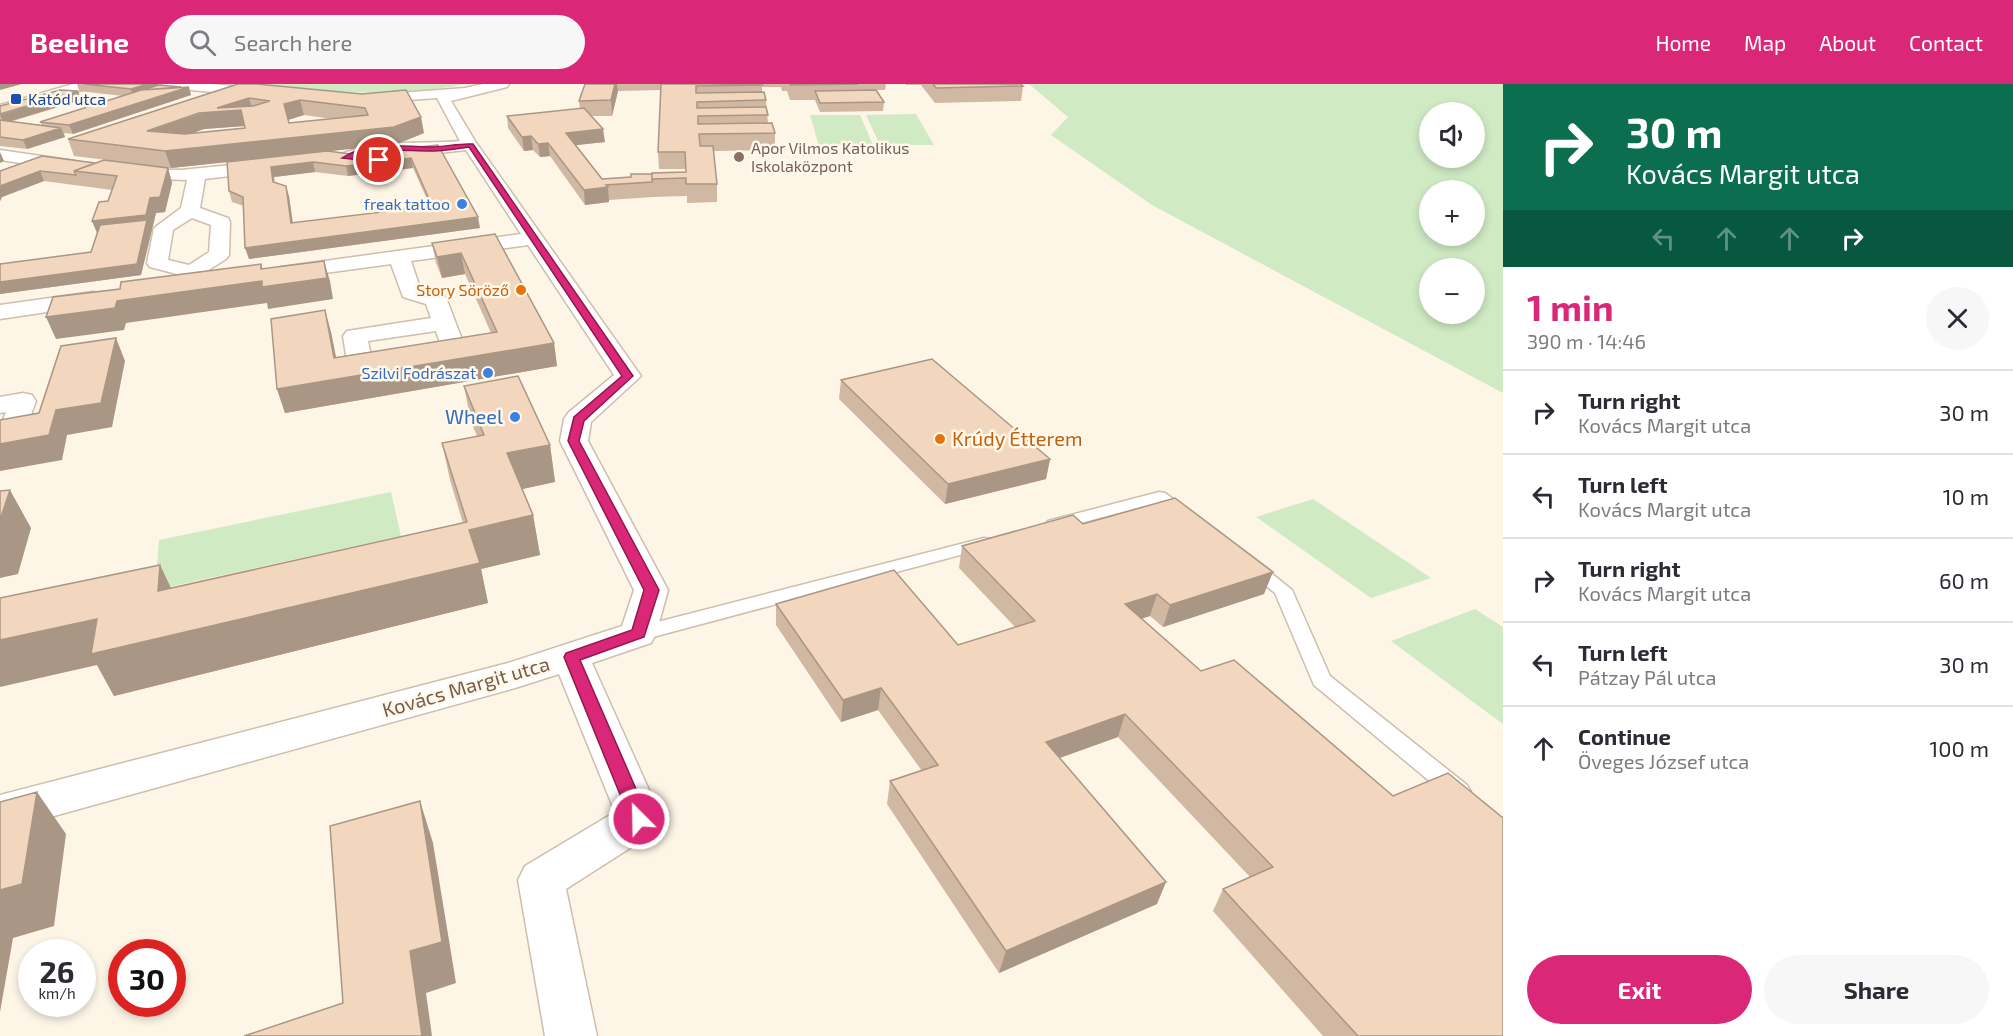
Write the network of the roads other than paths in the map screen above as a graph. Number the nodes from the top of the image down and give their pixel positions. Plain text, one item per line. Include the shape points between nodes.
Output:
1 (88, 84) edge
2 (169, 84) edge
3 (258, 84) edge
4 (502, 84) edge
5 (237, 91) junction
6 (465, 92) junction
7 (284, 95) edge
8 (353, 100) edge
9 (205, 102) edge
10 (0, 109) edge
11 (471, 145) junction
12 (74, 148) dead end
13 (326, 160) edge
14 (37, 161) junction
15 (3, 163) edge
16 (284, 165) edge
17 (197, 174) junction
18 (190, 211) junction
19 (534, 238) junction
20 (399, 257) junction
21 (265, 275) edge
22 (184, 282) junction
23 (211, 283) edge
24 (118, 296) edge
25 (0, 312) edge
26 (444, 323) dead end
27 (0, 405) edge
28 (0, 443) edge
29 (1200, 528) edge
30 (1033, 530) edge
31 (998, 539) edge
32 (1235, 554) edge
33 (638, 634) junction
34 (571, 657) junction
35 (1476, 805) edge
36 (0, 813) edge
37 (571, 1036) edge

1 - 10 street
2 - 5 street
3 - 5 street
4 - 6 street
5 - 7 street
5 - 9 street
6 - 8 street
6 - 11 street via 443,99
11 - 13 street via 430,149 410,157
11 - 19 street
12 - 14 street
14 - 15 street
14 - 17 street via 152,177
16 - 17 street
17 - 18 street
18 - 22 street via 164,228 157,263
18 - 22 street via 221,222 219,255
19 - 20 street
19 - 33 street via 628,376 578,419 574,441 651,590
20 - 21 street
20 - 26 street via 411,292 436,300
22 - 23 street
24 - 25 street
27 - 28 street via 22,401 9,441
29 - 30 lane via 1160,497
31 - 33 lane
32 - 35 lane via 1283,590 1321,680
33 - 34 street, Kovács Margit utca
34 - 36 street, Kovács Margit utca
34 - 37 street via 639,819 541,880

